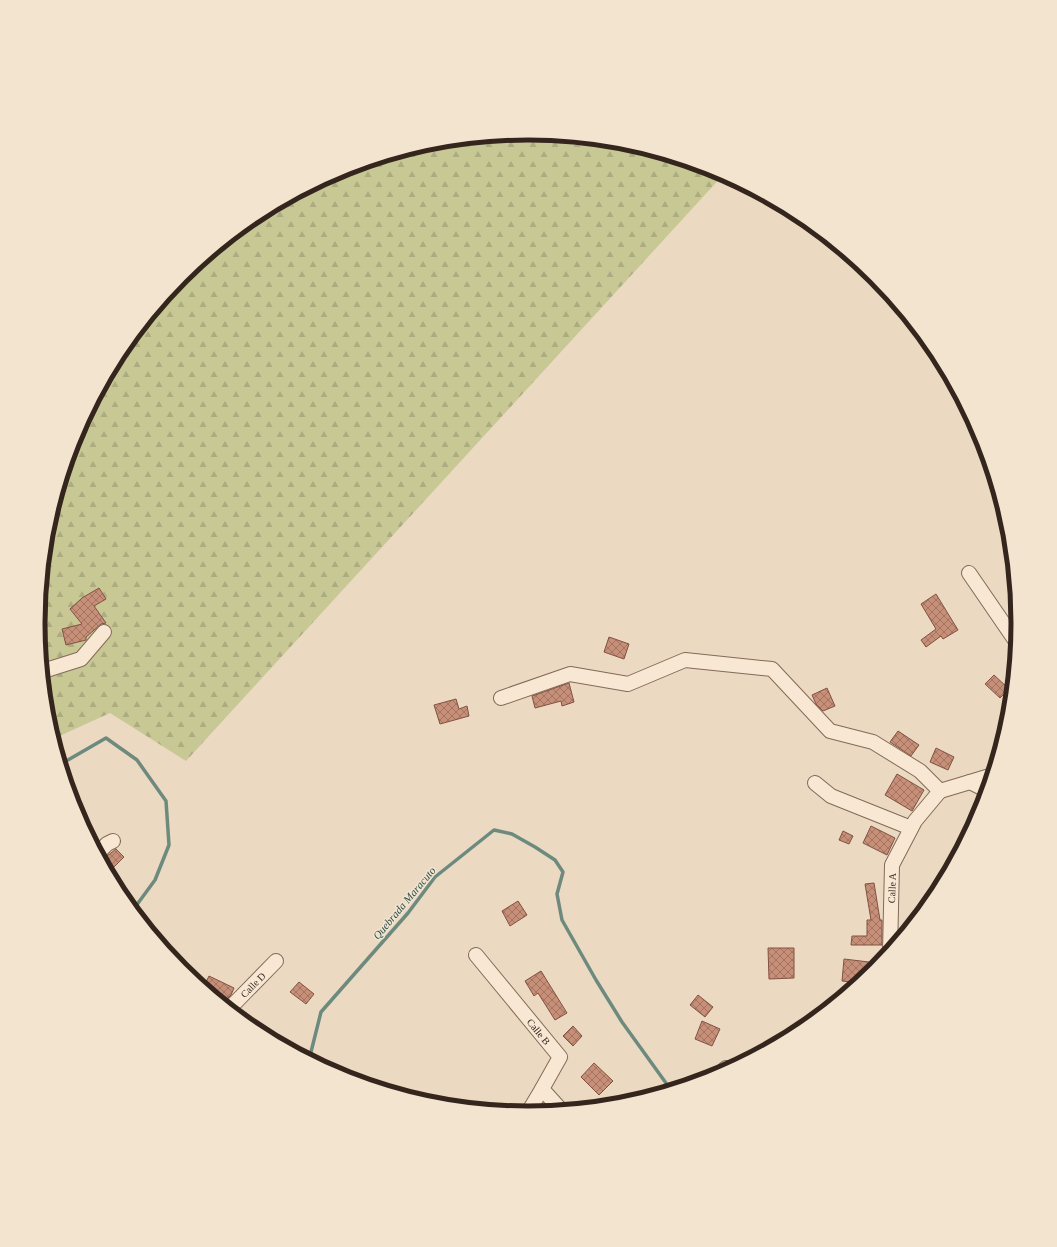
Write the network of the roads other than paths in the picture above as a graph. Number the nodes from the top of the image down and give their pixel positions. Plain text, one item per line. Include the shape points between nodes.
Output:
1 (969, 573) dead end
2 (104, 632) dead end
3 (1012, 635) edge
4 (47, 670) edge
5 (501, 698) dead end
6 (987, 777) edge
7 (970, 782) junction
8 (815, 783) dead end
9 (983, 788) edge
10 (940, 791) junction
11 (911, 828) junction
12 (113, 841) dead end
13 (102, 849) edge
14 (890, 944) edge
15 (476, 955) dead end
16 (276, 961) dead end
17 (232, 1006) edge
18 (542, 1089) junction
19 (558, 1106) edge
20 (531, 1107) edge

1 - 3 street
2 - 4 street via 81,659
5 - 10 street via 570,674 628,684 686,660 772,669 830,731 873,742 920,771
6 - 7 street
7 - 9 street
7 - 10 street
8 - 11 street via 831,796
10 - 11 street, Calle A
11 - 14 street, Calle A via 892,865
12 - 13 street
15 - 18 street, Calle B via 560,1057
16 - 17 street, Calle D
18 - 19 street
18 - 20 street

